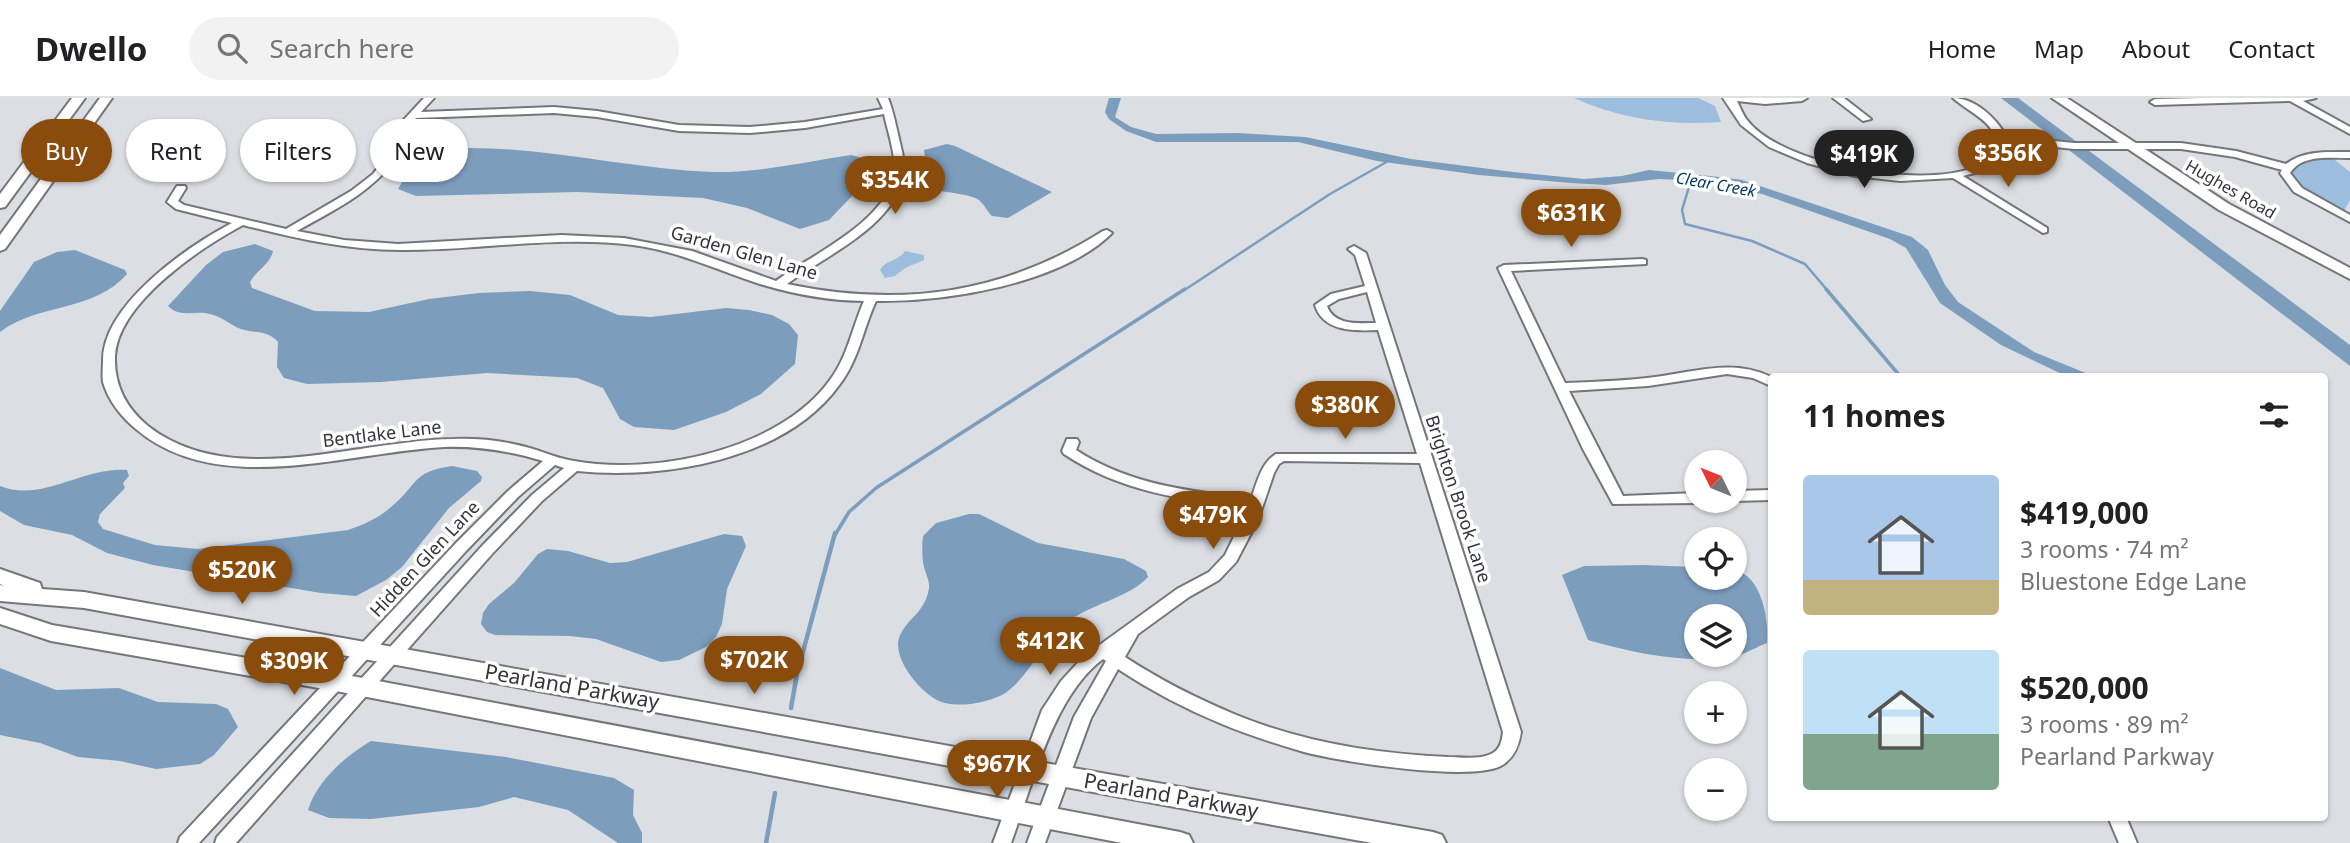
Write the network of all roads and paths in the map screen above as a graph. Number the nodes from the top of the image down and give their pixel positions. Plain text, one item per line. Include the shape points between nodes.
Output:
1 (79, 98) edge
2 (106, 98) edge
3 (429, 98) edge
4 (883, 98) edge
5 (1729, 98) edge
6 (1802, 98) edge
7 (1838, 98) edge
8 (1958, 98) edge
9 (2058, 98) edge
10 (2068, 98) edge
11 (2293, 98) edge
12 (2311, 98) edge
13 (2155, 102) dead end
14 (887, 111) junction
15 (415, 115) junction
16 (1866, 119) dead end
17 (2101, 125) junction
18 (2350, 131) edge
19 (2003, 142) junction
20 (2136, 150) junction
21 (2350, 155) edge
22 (2286, 170) junction
23 (1957, 176) junction
24 (181, 188) dead end
25 (0, 204) edge
26 (2350, 219) edge
27 (243, 221) junction
28 (2043, 230) dead end
29 (290, 231) junction
30 (1107, 233) dead end
31 (0, 246) edge
32 (1354, 249) dead end
33 (1642, 262) dead end
34 (2350, 274) edge
35 (778, 285) junction
36 (1371, 288) junction
37 (872, 298) junction
38 (1383, 326) junction
39 (1768, 380) edge
40 (1560, 387) junction
41 (1072, 442) dead end
42 (1425, 459) junction
43 (553, 460) junction
44 (574, 466) junction
45 (1768, 495) edge
46 (1747, 496) edge
47 (1684, 498) edge
48 (1256, 504) junction
49 (0, 576) edge
50 (0, 593) edge
51 (84, 600) junction
52 (0, 616) edge
53 (0, 626) edge
54 (51, 632) junction
55 (366, 650) junction
56 (1110, 655) junction
57 (392, 656) junction
58 (336, 682) junction
59 (363, 688) junction
60 (1030, 771) junction
61 (1060, 776) junction
62 (1014, 812) junction
63 (1045, 818) junction
64 (2119, 821) edge
65 (187, 843) edge
66 (224, 843) edge
67 (1002, 843) edge
68 (1036, 843) edge
69 (1181, 843) edge
70 (1433, 843) edge
71 (2128, 843) edge

1 - 25 main road
2 - 31 main road
3 - 15 street
4 - 14 street
5 - 6 street
5 - 23 street via 1736,116 1753,132 1805,159 1881,176
7 - 16 street
8 - 19 street via 1993,124
9 - 17 main road, Hughes Road
10 - 17 main road, Hughes Road
11 - 12 street
11 - 13 street
11 - 18 street
14 - 15 street via 797,126 733,130 679,128 562,111
14 - 35 street via 899,168 889,197 857,232
15 - 29 street via 377,176
17 - 20 main road, Hughes Road
19 - 20 street via 2070,154
19 - 23 street via 2002,153 1991,164
20 - 22 street
20 - 34 main road, Hughes Road via 2224,207
21 - 22 street via 2306,158
22 - 26 street via 2298,190
23 - 28 street
24 - 27 street, Garden Glen Lane via 173,198 175,205
27 - 29 street, Garden Glen Lane
27 - 43 street, Bentlake Lane via 163,272 120,324 111,350 108,384 122,408 146,432 194,454 248,463 292,463 443,443 487,444
29 - 35 street, Garden Glen Lane via 361,245 399,247 544,238 617,240 687,253
30 - 37 street, Garden Glen Lane via 1078,253 1025,276 951,293
32 - 36 street, Brighton Brook Lane via 1360,253
33 - 40 street via 1504,268
35 - 37 street, Garden Glen Lane
36 - 38 street, Brighton Brook Lane
36 - 38 street via 1335,296 1321,305 1321,313 1340,324
37 - 44 street, Bentlake Lane via 853,351 833,387 776,432 729,452 671,466
38 - 42 street, Brighton Brook Lane
39 - 40 street via 1723,370 1651,382
40 - 47 street via 1618,501
41 - 48 street via 1069,451 1078,458 1120,477 1191,495
42 - 48 street via 1290,457 1274,461
42 - 56 street, Brighton Brook Lane via 1512,732 1510,746 1497,760 1472,765 1423,764 1305,745 1189,703 1130,672
43 - 44 street, Bentlake Lane
43 - 55 street, Hidden Glen Lane via 489,518
44 - 57 street via 513,522
45 - 46 street
48 - 56 street via 1231,558 1214,576 1132,629
49 - 51 main road via 18,585
50 - 51 main road, Pearland Parkway
51 - 55 main road, Pearland Parkway
52 - 54 main road, Pearland Parkway
53 - 54 main road
54 - 58 main road, Pearland Parkway
55 - 57 main road, Pearland Parkway
55 - 58 street, Hidden Glen Lane
56 - 60 street via 1089,661 1067,685 1051,710
56 - 61 street
57 - 59 street
57 - 60 main road, Pearland Parkway
58 - 59 main road, Pearland Parkway
58 - 65 street, Hidden Glen Lane
59 - 62 main road, Pearland Parkway
59 - 66 street
60 - 61 main road, Pearland Parkway
60 - 62 street
61 - 63 street
61 - 70 main road, Pearland Parkway
62 - 63 main road, Pearland Parkway
62 - 67 street
63 - 68 street
63 - 69 main road, Pearland Parkway
64 - 71 street

